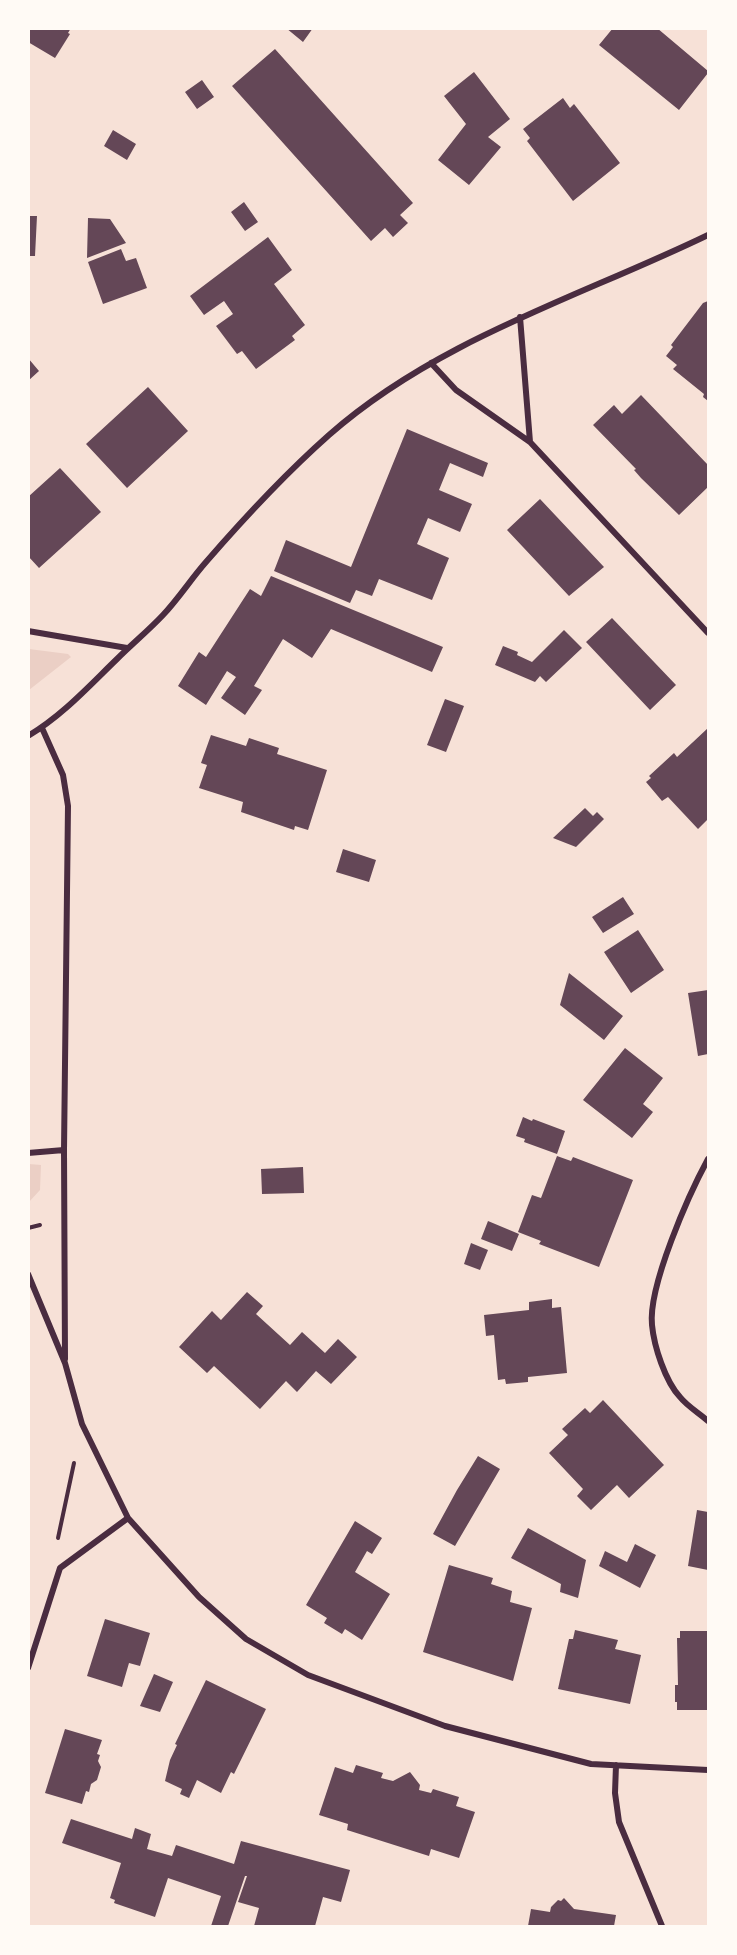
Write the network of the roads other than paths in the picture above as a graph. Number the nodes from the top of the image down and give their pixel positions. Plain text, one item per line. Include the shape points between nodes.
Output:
1 (708, 235) edge
2 (519, 317) junction
3 (430, 363) junction
4 (530, 442) junction
5 (28, 631) edge
6 (708, 633) edge
7 (127, 648) junction
8 (42, 728) junction
9 (28, 736) edge
10 (64, 1150) junction
11 (28, 1152) edge
12 (708, 1159) edge
13 (28, 1274) edge
14 (65, 1363) junction
15 (708, 1421) edge
16 (128, 1518) junction
17 (28, 1668) edge
18 (616, 1765) junction
19 (708, 1770) edge
20 (662, 1926) edge

1 - 2 street
2 - 3 street
2 - 4 street
3 - 4 street via 456,390
3 - 7 street via 387,389 330,434 255,506 164,614
4 - 6 street
5 - 7 street
7 - 8 street
8 - 9 street
8 - 10 street via 63,775 69,806
10 - 11 street
10 - 14 street
12 - 15 street via 656,1287 651,1323 659,1361 680,1397
13 - 14 street
14 - 16 street via 82,1424
16 - 17 street via 60,1568
16 - 18 street via 198,1597 246,1639 308,1675 445,1726 591,1764
18 - 19 street
18 - 20 street via 619,1822

